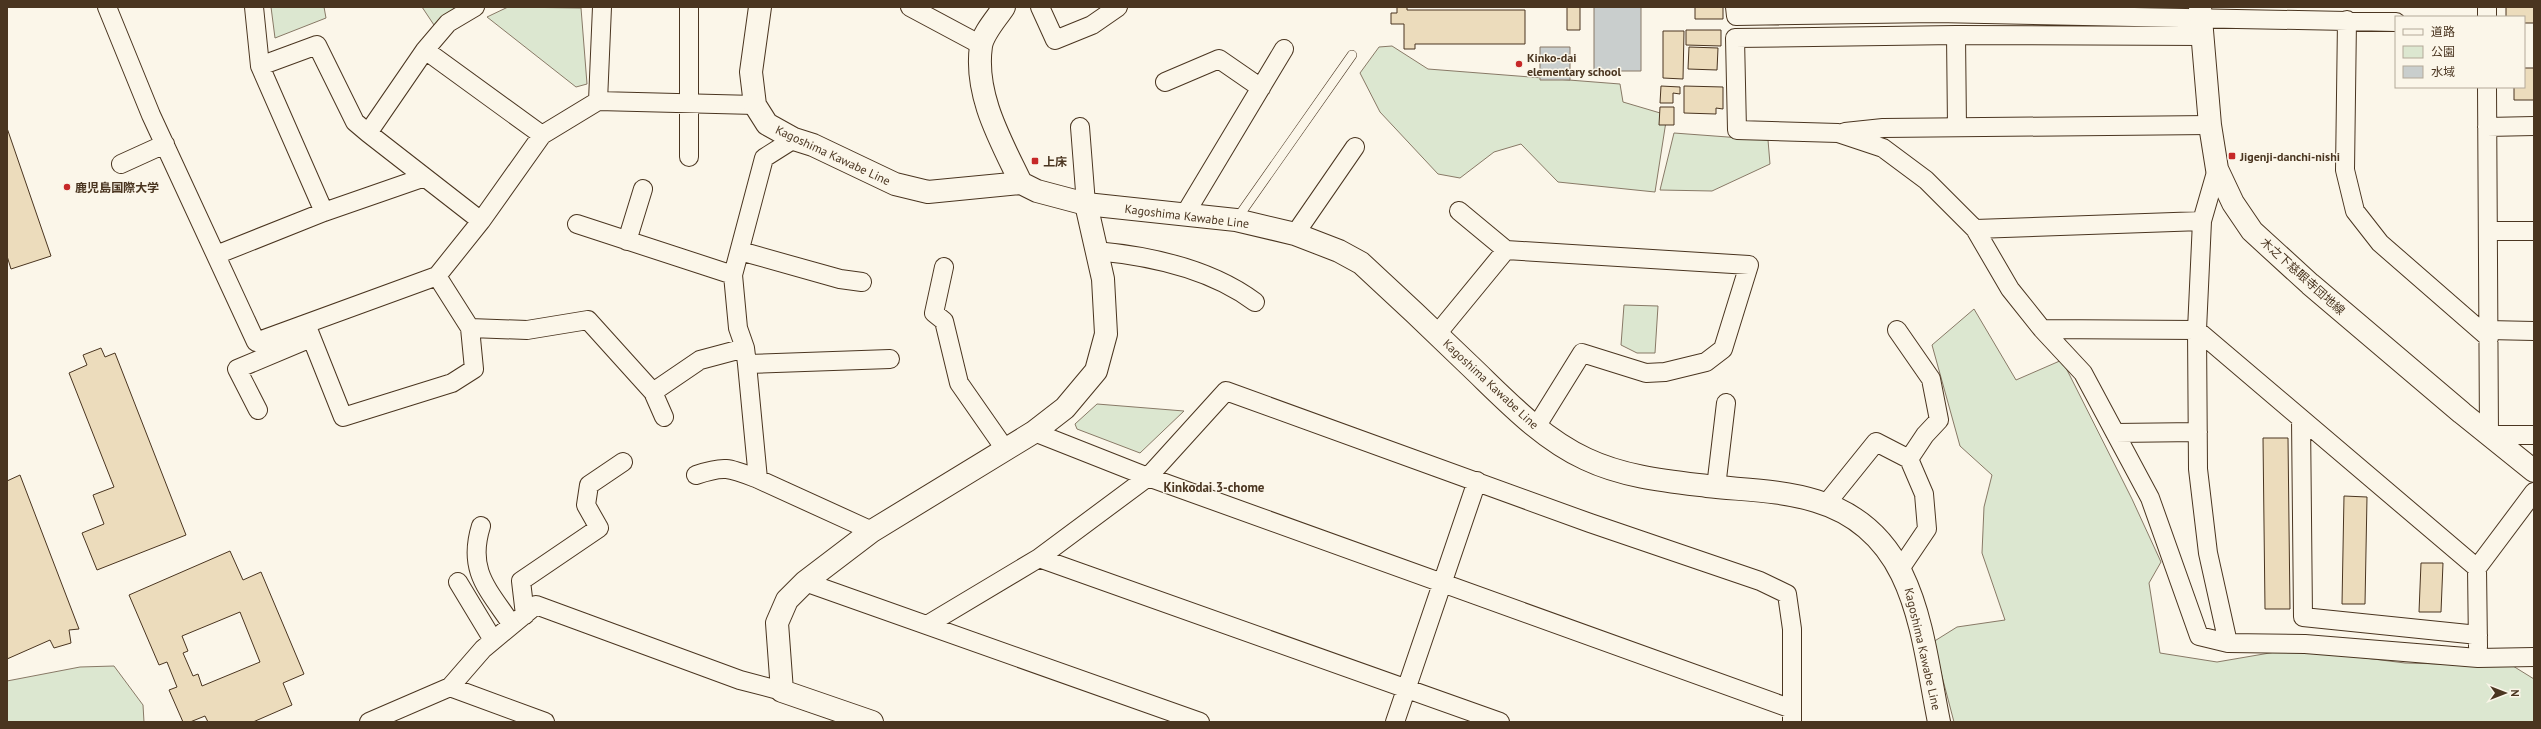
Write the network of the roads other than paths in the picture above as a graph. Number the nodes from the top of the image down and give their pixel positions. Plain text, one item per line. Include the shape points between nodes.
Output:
1 (107, 7) edge
2 (254, 7) edge
3 (475, 7) edge
4 (602, 7) edge
5 (689, 7) edge
6 (760, 7) edge
7 (910, 7) edge
8 (1004, 7) edge
9 (1040, 7) edge
10 (1118, 7) edge
11 (1735, 7) edge
12 (1936, 10) edge
13 (2347, 20) junction
14 (2201, 21) edge
15 (2395, 22) edge
16 (1956, 35) junction
17 (981, 45) junction
18 (1284, 49) dead end
19 (425, 50) junction
20 (1352, 56) dead end
21 (260, 66) junction
22 (1165, 82) dead end
23 (1261, 88) junction
24 (2487, 88) edge
25 (598, 101) junction
26 (689, 103) junction
27 (755, 105) junction
28 (2210, 125) junction
29 (2534, 126) edge
30 (1080, 127) dead end
31 (1958, 127) junction
32 (2487, 127) junction
33 (368, 133) junction
34 (1838, 133) junction
35 (542, 135) junction
36 (794, 139) junction
37 (165, 144) junction
38 (1356, 147) dead end
39 (689, 158) dead end
40 (121, 164) dead end
41 (2217, 169) junction
42 (422, 178) junction
43 (1021, 183) junction
44 (643, 189) dead end
45 (1086, 204) junction
46 (1459, 211) dead end
47 (324, 212) junction
48 (1185, 214) junction
49 (1236, 220) junction
50 (480, 221) junction
51 (2202, 221) junction
52 (577, 224) dead end
53 (1975, 230) junction
54 (2488, 231) junction
55 (2534, 231) edge
56 (1295, 234) junction
57 (627, 240) junction
58 (1506, 250) junction
59 (740, 251) junction
60 (1096, 251) junction
61 (216, 255) junction
62 (944, 267) dead end
63 (733, 275) junction
64 (436, 276) junction
65 (862, 282) dead end
66 (1255, 302) dead end
67 (470, 328) junction
68 (2042, 329) junction
69 (1897, 330) dead end
70 (2197, 330) junction
71 (308, 331) junction
72 (2534, 331) edge
73 (1438, 334) junction
74 (2488, 334) junction
75 (746, 356) junction
76 (890, 359) dead end
77 (652, 392) junction
78 (1726, 403) dead end
79 (258, 410) dead end
80 (664, 417) dead end
81 (2301, 419) junction
82 (1536, 427) junction
83 (1034, 432) junction
84 (2198, 432) junction
85 (2115, 433) junction
86 (2489, 435) junction
87 (2534, 435) edge
88 (1005, 449) junction
89 (1909, 459) junction
90 (623, 462) dead end
91 (2534, 471) edge
92 (696, 476) dead end
93 (1148, 478) junction
94 (758, 479) junction
95 (1477, 482) junction
96 (1716, 487) junction
97 (2534, 492) edge
98 (1826, 504) junction
99 (481, 526) dead end
100 (872, 531) junction
101 (1039, 558) junction
102 (2477, 568) junction
103 (1900, 569) junction
104 (458, 582) dead end
105 (805, 582) junction
106 (1444, 583) junction
107 (518, 620) junction
108 (927, 625) junction
109 (2478, 634) junction
110 (493, 640) junction
111 (2228, 643) junction
112 (2534, 657) edge
113 (2478, 658) junction
114 (450, 687) junction
115 (1407, 688) junction
116 (782, 692) junction
117 (1792, 715) edge
118 (1179, 718) edge
119 (369, 722) edge
120 (545, 722) edge
121 (872, 722) edge
122 (1200, 722) edge
123 (1395, 722) edge
124 (1500, 722) edge
125 (1939, 722) edge

1 - 37 street
2 - 21 street
3 - 19 street via 448,23
4 - 25 street
5 - 26 street
6 - 27 main road, Kagoshima Kawabe Line via 751,72
7 - 17 street
8 - 17 main road
9 - 10 street via 1055,40 1092,25
11 - 12 street via 1736,16
12 - 14 street
13 - 14 street
13 - 15 street
13 - 74 street via 2346,170 2355,211 2380,243
14 - 16 street
14 - 28 main road, 木之下慈眼寺団地線
16 - 31 street
16 - 34 street via 1734,38 1736,130
17 - 43 main road via 981,85 994,126
18 - 23 street
19 - 33 street
19 - 35 street
20 - 49 lane
21 - 33 street via 317,45 356,122
21 - 47 street
22 - 23 street via 1218,59
23 - 48 street
24 - 32 street
25 - 26 street
25 - 35 street
26 - 27 street
26 - 39 street
27 - 36 main road, Kagoshima Kawabe Line via 767,124
28 - 31 street
28 - 41 main road, 木之下慈眼寺団地線
29 - 32 street
30 - 45 street
31 - 34 street via 1883,128
32 - 54 street
33 - 42 street
34 - 53 street via 1883,148 1926,180
35 - 50 street
36 - 43 main road, Kagoshima Kawabe Line via 813,145 895,184 928,192
36 - 59 street via 764,158
37 - 40 street
37 - 61 street
38 - 56 street
41 - 51 street
41 - 86 main road, 木之下慈眼寺団地線 via 2233,203 2252,231 2310,284
42 - 47 street
42 - 50 street
43 - 45 main road, Kagoshima Kawabe Line via 1037,191
44 - 57 street
45 - 48 main road, Kagoshima Kawabe Line
45 - 60 main road
46 - 58 street
47 - 61 street
48 - 49 main road, Kagoshima Kawabe Line
49 - 56 main road, Kagoshima Kawabe Line
50 - 64 street
51 - 53 street
51 - 70 street
52 - 57 street
53 - 68 street via 2010,289
54 - 55 street
54 - 74 street
56 - 73 main road, Kagoshima Kawabe Line via 1339,251 1361,263
57 - 63 street
58 - 73 street
58 - 82 street via 1749,265 1723,349 1706,362 1646,374 1582,353
59 - 63 street
59 - 65 street
60 - 66 street via 1131,254 1217,278
60 - 83 main road via 1103,278 1106,334 1096,372 1065,408
61 - 71 street via 256,342
62 - 88 street via 934,312 944,321 959,383
63 - 75 street via 738,328
64 - 67 street
64 - 71 street
67 - 71 street via 474,369 452,382 343,417
67 - 77 street via 528,330 588,320
68 - 70 street
68 - 85 street via 2082,373
69 - 89 street via 1931,379 1939,420
70 - 81 street
70 - 84 street
71 - 79 street via 237,369
72 - 74 street
73 - 82 main road, Kagoshima Kawabe Line
74 - 86 street
75 - 76 street
75 - 77 street via 700,360
75 - 94 street
77 - 80 street
78 - 96 street
81 - 102 street
81 - 109 street via 2304,618
82 - 96 main road, Kagoshima Kawabe Line via 1568,450 1622,473 1654,480
83 - 88 main road
83 - 93 street
84 - 85 street
84 - 111 street via 2198,469 2208,553
85 - 111 street via 2150,498 2199,636
86 - 87 street
86 - 91 main road, 木之下慈眼寺団地線
88 - 100 main road
89 - 98 street via 1876,442
89 - 103 street via 1924,494 1927,529
90 - 107 street via 589,485 586,505 599,528 521,581
92 - 94 street via 718,467 734,469
93 - 95 street via 1226,391
93 - 101 street
93 - 106 street
94 - 100 street
95 - 106 street
95 - 117 street via 1760,581 1787,594 1792,628
96 - 98 main road, Kagoshima Kawabe Line via 1790,494
97 - 102 street
98 - 103 main road, Kagoshima Kawabe Line via 1857,519 1875,533
99 - 107 street via 475,545 476,562 482,580
100 - 105 main road
101 - 108 street
101 - 115 street
102 - 109 street
103 - 125 main road, Kagoshima Kawabe Line via 1916,611
104 - 110 street
105 - 108 street
105 - 116 main road via 787,600 777,623
106 - 115 street
106 - 117 street
107 - 110 street
107 - 116 street via 536,605 740,680
108 - 118 street
109 - 113 street
110 - 114 street
111 - 113 street via 2306,644
112 - 113 street
114 - 119 street
114 - 120 street
115 - 123 street
115 - 124 street
116 - 121 main road
118 - 122 street

